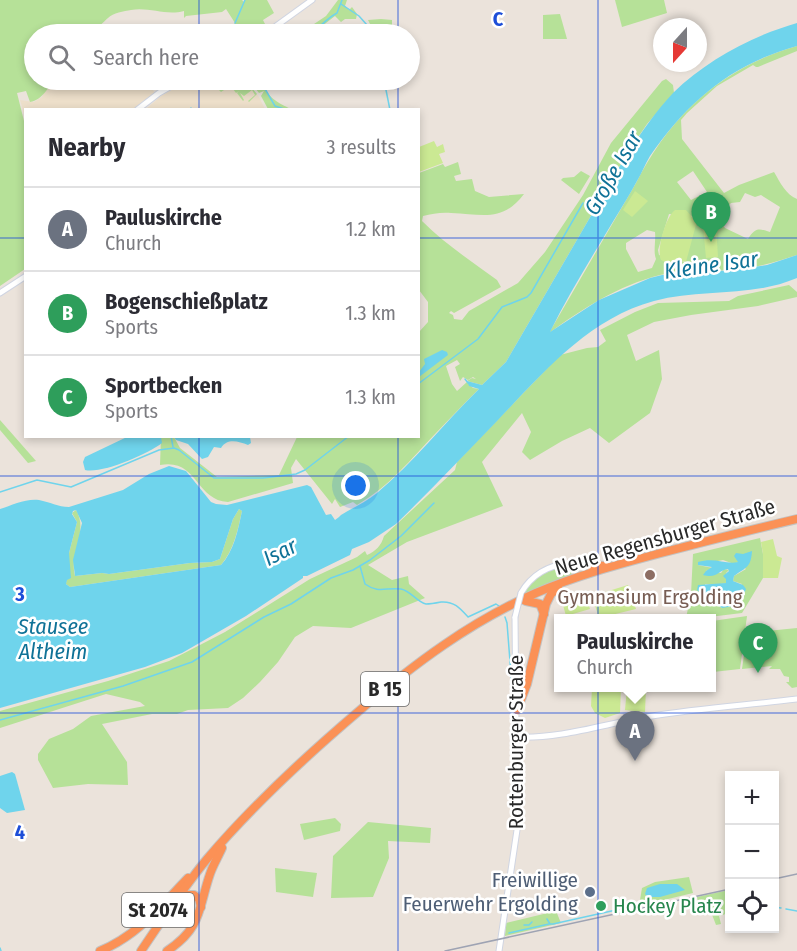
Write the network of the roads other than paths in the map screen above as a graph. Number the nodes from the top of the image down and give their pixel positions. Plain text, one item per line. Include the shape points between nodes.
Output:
1 (312, 0) edge
2 (279, 24) edge
3 (164, 90) edge
4 (140, 108) edge
5 (24, 277) edge
6 (0, 293) edge
7 (797, 520) edge
8 (570, 563) junction
9 (617, 565) junction
10 (570, 580) junction
11 (558, 588) junction
12 (526, 601) junction
13 (544, 614) junction
14 (522, 689) junction
15 (797, 699) edge
16 (517, 710) joint
17 (516, 736) junction
18 (222, 848) junction
19 (208, 859) junction
20 (188, 885) junction
21 (174, 904) junction
22 (200, 911) junction
23 (100, 951) edge
24 (141, 951) edge
25 (167, 951) edge
26 (498, 951) edge

1 - 2 street
3 - 4 street
5 - 6 street
7 - 9 highway, Neue Regensburger Straße / B 15
7 - 11 highway, B 15
8 - 9 highway
8 - 10 highway via 576,572
8 - 14 street, Rottenburger Straße, bridge via 552,566 538,574 521,593 515,617
9 - 10 highway, Neue Regensburger Straße / B 15
10 - 19 highway, Neue Regensburger Straße / B 15 via 486,618 416,664 325,740
11 - 12 highway, B 15
11 - 13 highway via 549,597
12 - 13 highway via 540,604
12 - 18 highway, B 15 via 451,643 346,725
13 - 14 highway
14 - 16 highway
15 - 17 street via 655,715 554,735
16 - 17 street, Rottenburger Straße
17 - 26 street, Rottenburger Straße via 516,840
18 - 20 highway, B 15
18 - 22 highway, St 2074 via 210,873
19 - 20 highway, B 15
19 - 23 highway, St 2074 via 140,927
20 - 21 highway, B 15
21 - 22 highway via 185,895 194,895 200,901
21 - 24 highway, B 15
22 - 25 highway, St 2074 via 188,933

